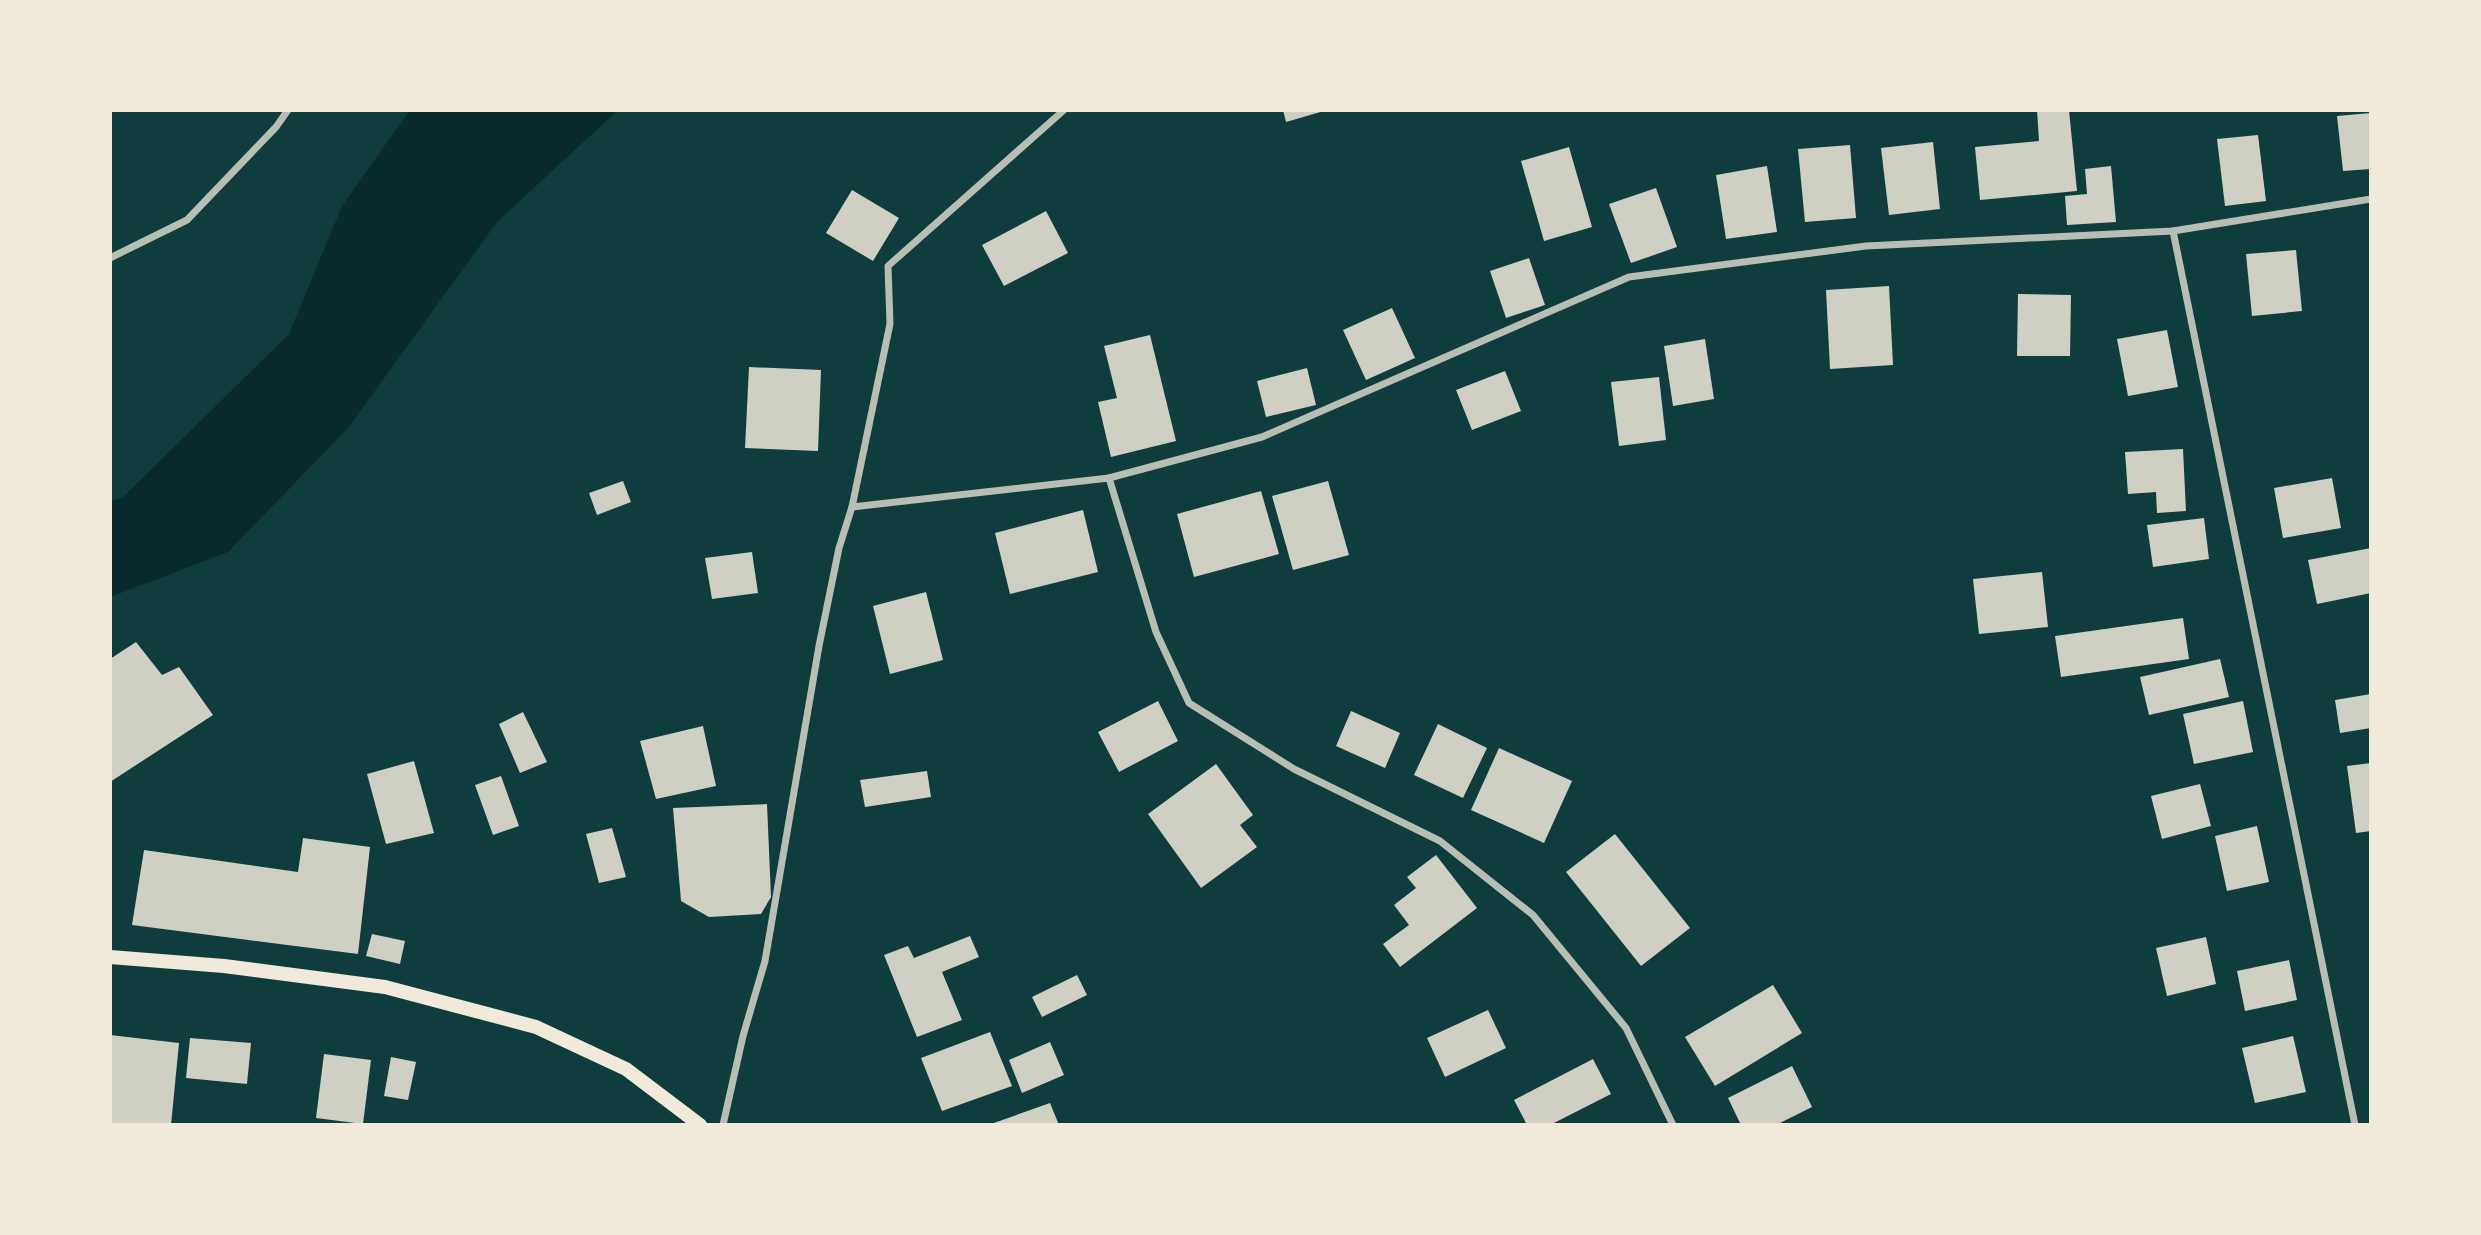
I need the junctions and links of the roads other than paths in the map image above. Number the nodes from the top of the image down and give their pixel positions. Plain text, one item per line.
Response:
1 (288, 110) edge
2 (1064, 110) edge
3 (2371, 199) edge
4 (2173, 231) junction
5 (110, 258) edge
6 (1109, 478) junction
7 (852, 507) junction
8 (110, 957) edge
9 (700, 1125) edge
10 (723, 1125) edge
11 (1673, 1125) edge
12 (2355, 1125) edge

1 - 5 street
2 - 7 street
3 - 4 street
4 - 6 street
4 - 12 street
6 - 7 street
6 - 11 street
7 - 10 street
8 - 9 main road

